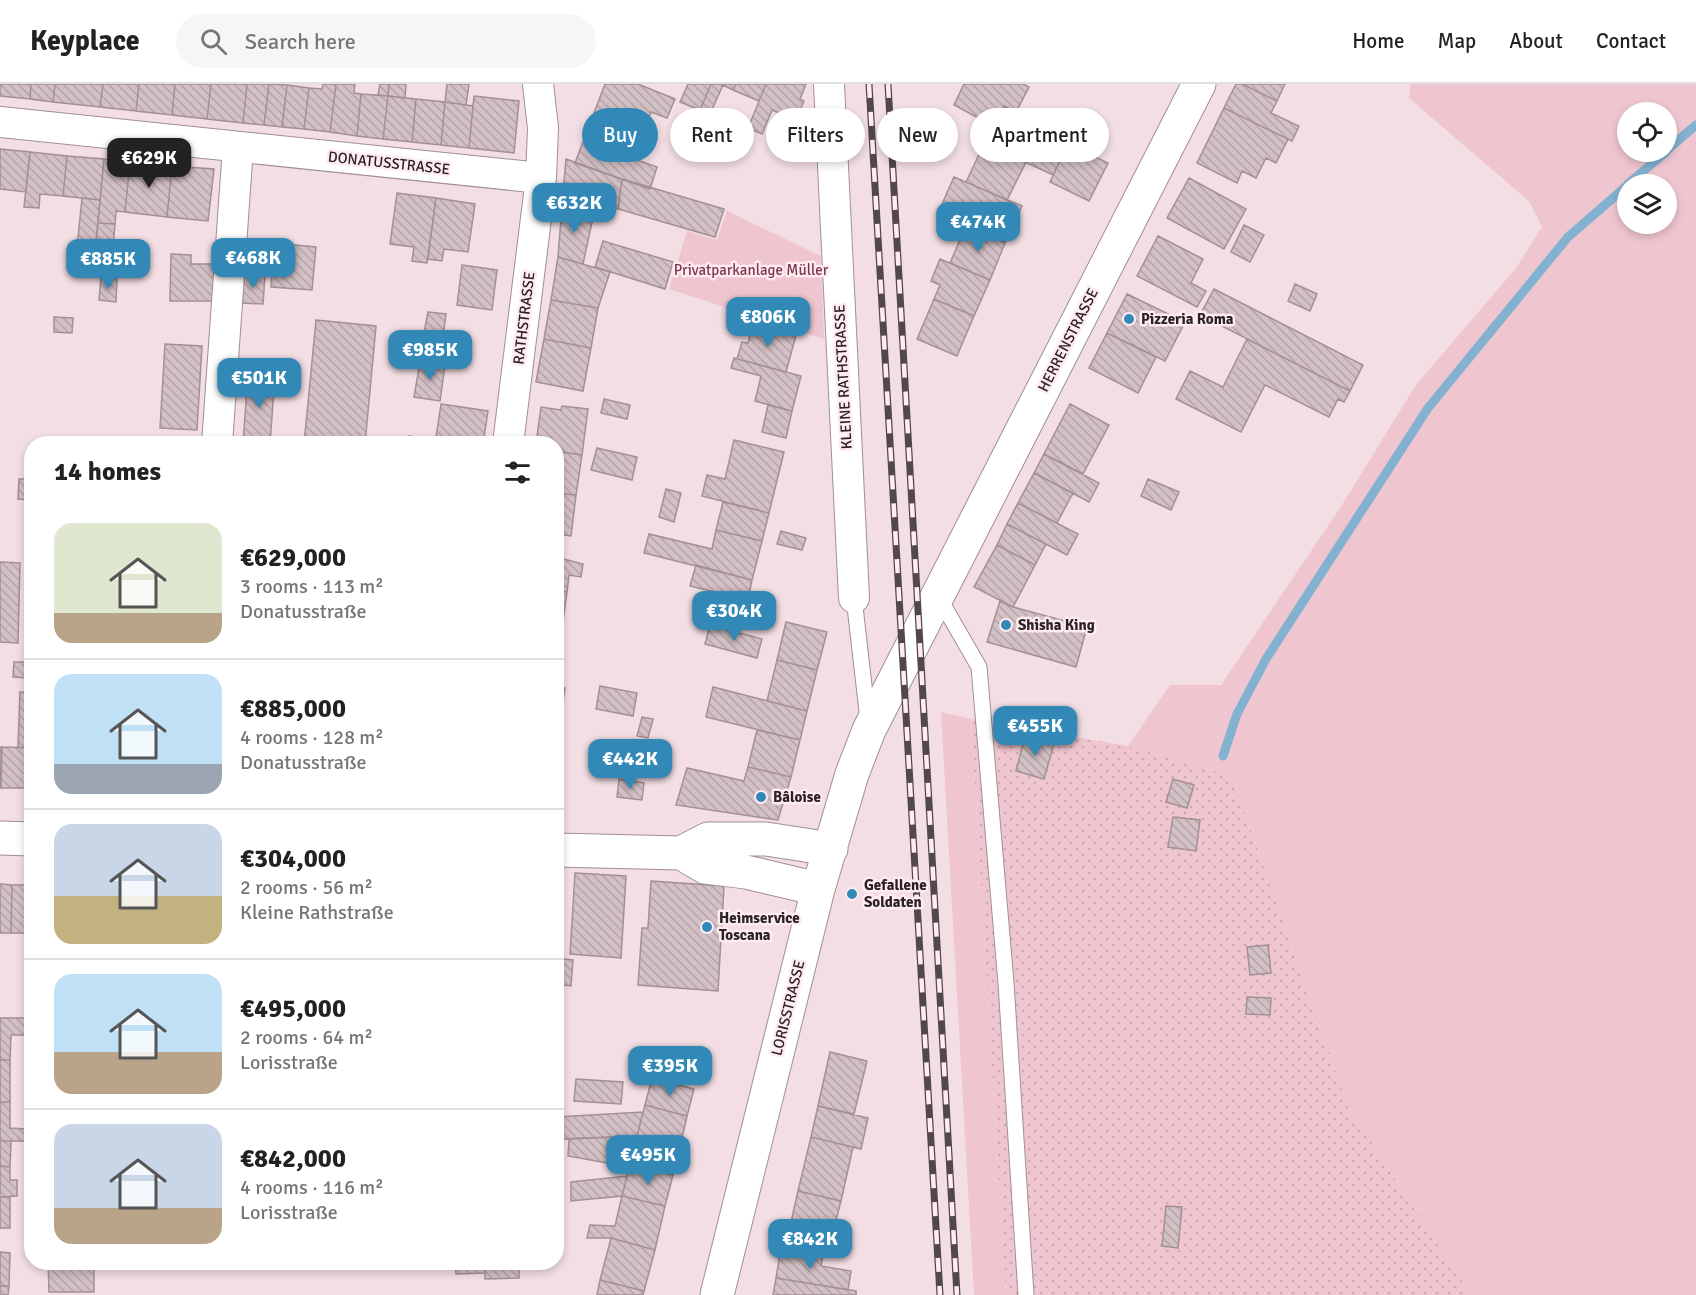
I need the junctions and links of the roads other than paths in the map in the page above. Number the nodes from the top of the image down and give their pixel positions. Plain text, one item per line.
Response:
1 (538, 84) edge
2 (829, 84) edge
3 (1199, 84) edge
4 (0, 122) edge
5 (238, 147) junction
6 (541, 178) junction
7 (218, 436) edge
8 (509, 436) edge
9 (938, 596) junction
10 (854, 598) joint
11 (869, 730) junction
12 (0, 838) edge
13 (24, 839) edge
14 (831, 849) junction
15 (564, 850) edge
16 (681, 853) junction
17 (818, 889) junction
18 (717, 1295) edge
19 (1026, 1295) edge

1 - 6 street, RATHSTRASSE
2 - 10 street, KLEINE RATHSTRASSE
3 - 9 street, HERRENSTRASSE
4 - 5 street, DONATUSSTRASSE
5 - 6 street, DONATUSSTRASSE
5 - 7 street
6 - 8 street, RATHSTRASSE
9 - 11 street, LORISSTRASSE
9 - 19 lane
10 - 11 lane
11 - 14 street, LORISSTRASSE
12 - 13 street
14 - 16 street
14 - 17 street, LORISSTRASSE
15 - 16 street
16 - 17 street
17 - 18 street, LORISSTRASSE

